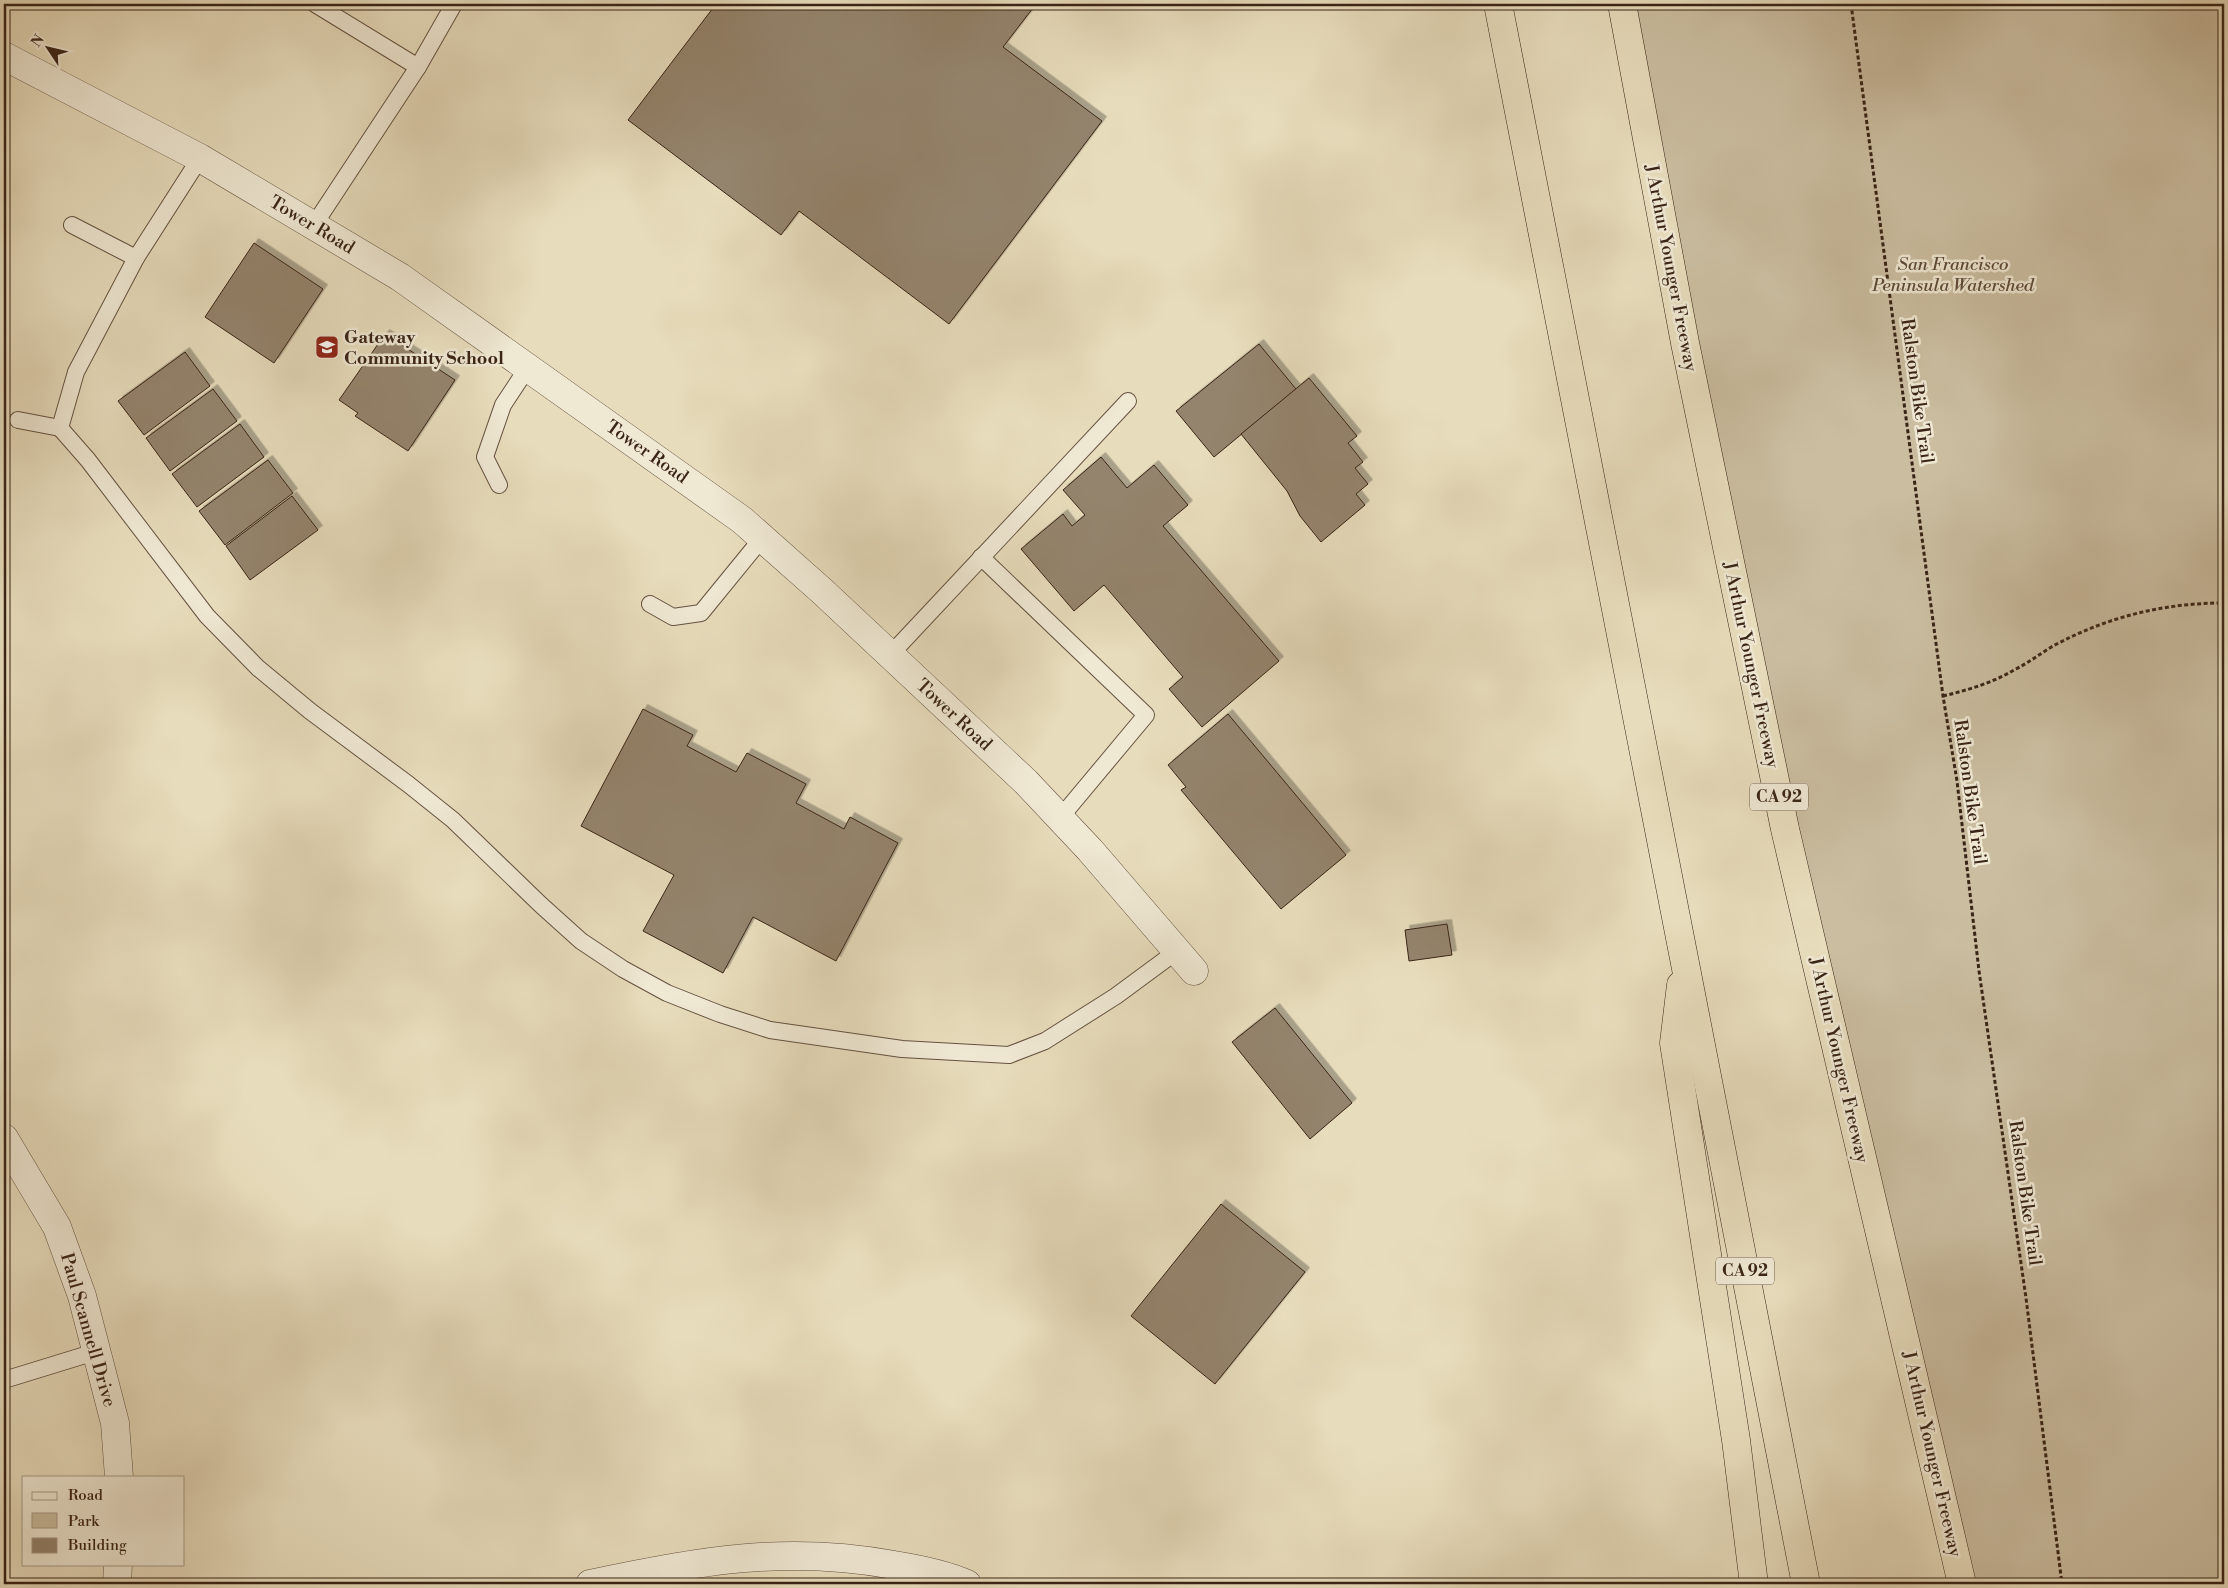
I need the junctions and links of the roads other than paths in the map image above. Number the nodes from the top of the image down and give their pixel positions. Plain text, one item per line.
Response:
1 (314, 4) edge
2 (454, 4) edge
3 (1498, 4) edge
4 (1622, 4) edge
5 (4, 56) edge
6 (418, 67) junction
7 (200, 158) junction
8 (72, 225) dead end
9 (314, 225) junction
10 (136, 258) junction
11 (528, 367) junction
12 (1128, 401) dead end
13 (18, 420) dead end
14 (60, 428) junction
15 (499, 484) dead end
16 (763, 537) junction
17 (981, 557) junction
18 (650, 604) dead end
19 (891, 654) junction
20 (1060, 818) junction
21 (1684, 958) junction
22 (1186, 961) joint
23 (4, 1138) edge
24 (95, 1352) junction
25 (4, 1380) edge
26 (119, 1476) edge
27 (118, 1566) edge
28 (117, 1584) edge
29 (590, 1584) edge
30 (968, 1584) edge
31 (1754, 1584) edge
32 (1806, 1584) edge
33 (1962, 1584) edge

1 - 6 lane
2 - 6 lane
3 - 21 highway, CA 92
4 - 33 highway, J Arthur Younger Freeway / CA 92
5 - 7 street, Tower Road
6 - 9 lane
7 - 9 street, Tower Road
7 - 10 lane
8 - 10 lane
9 - 11 street, Tower Road
10 - 14 lane
11 - 15 lane
11 - 16 street, Tower Road
12 - 17 lane
13 - 14 lane
14 - 22 lane
16 - 18 lane
16 - 19 street, Tower Road
17 - 19 lane
17 - 20 lane
19 - 20 street, Tower Road
20 - 22 street, Tower Road
21 - 31 highway
21 - 32 highway, CA 92
23 - 24 street, Paul Scannell Drive
24 - 25 lane
24 - 26 street, Paul Scannell Drive
27 - 28 street
29 - 30 street

